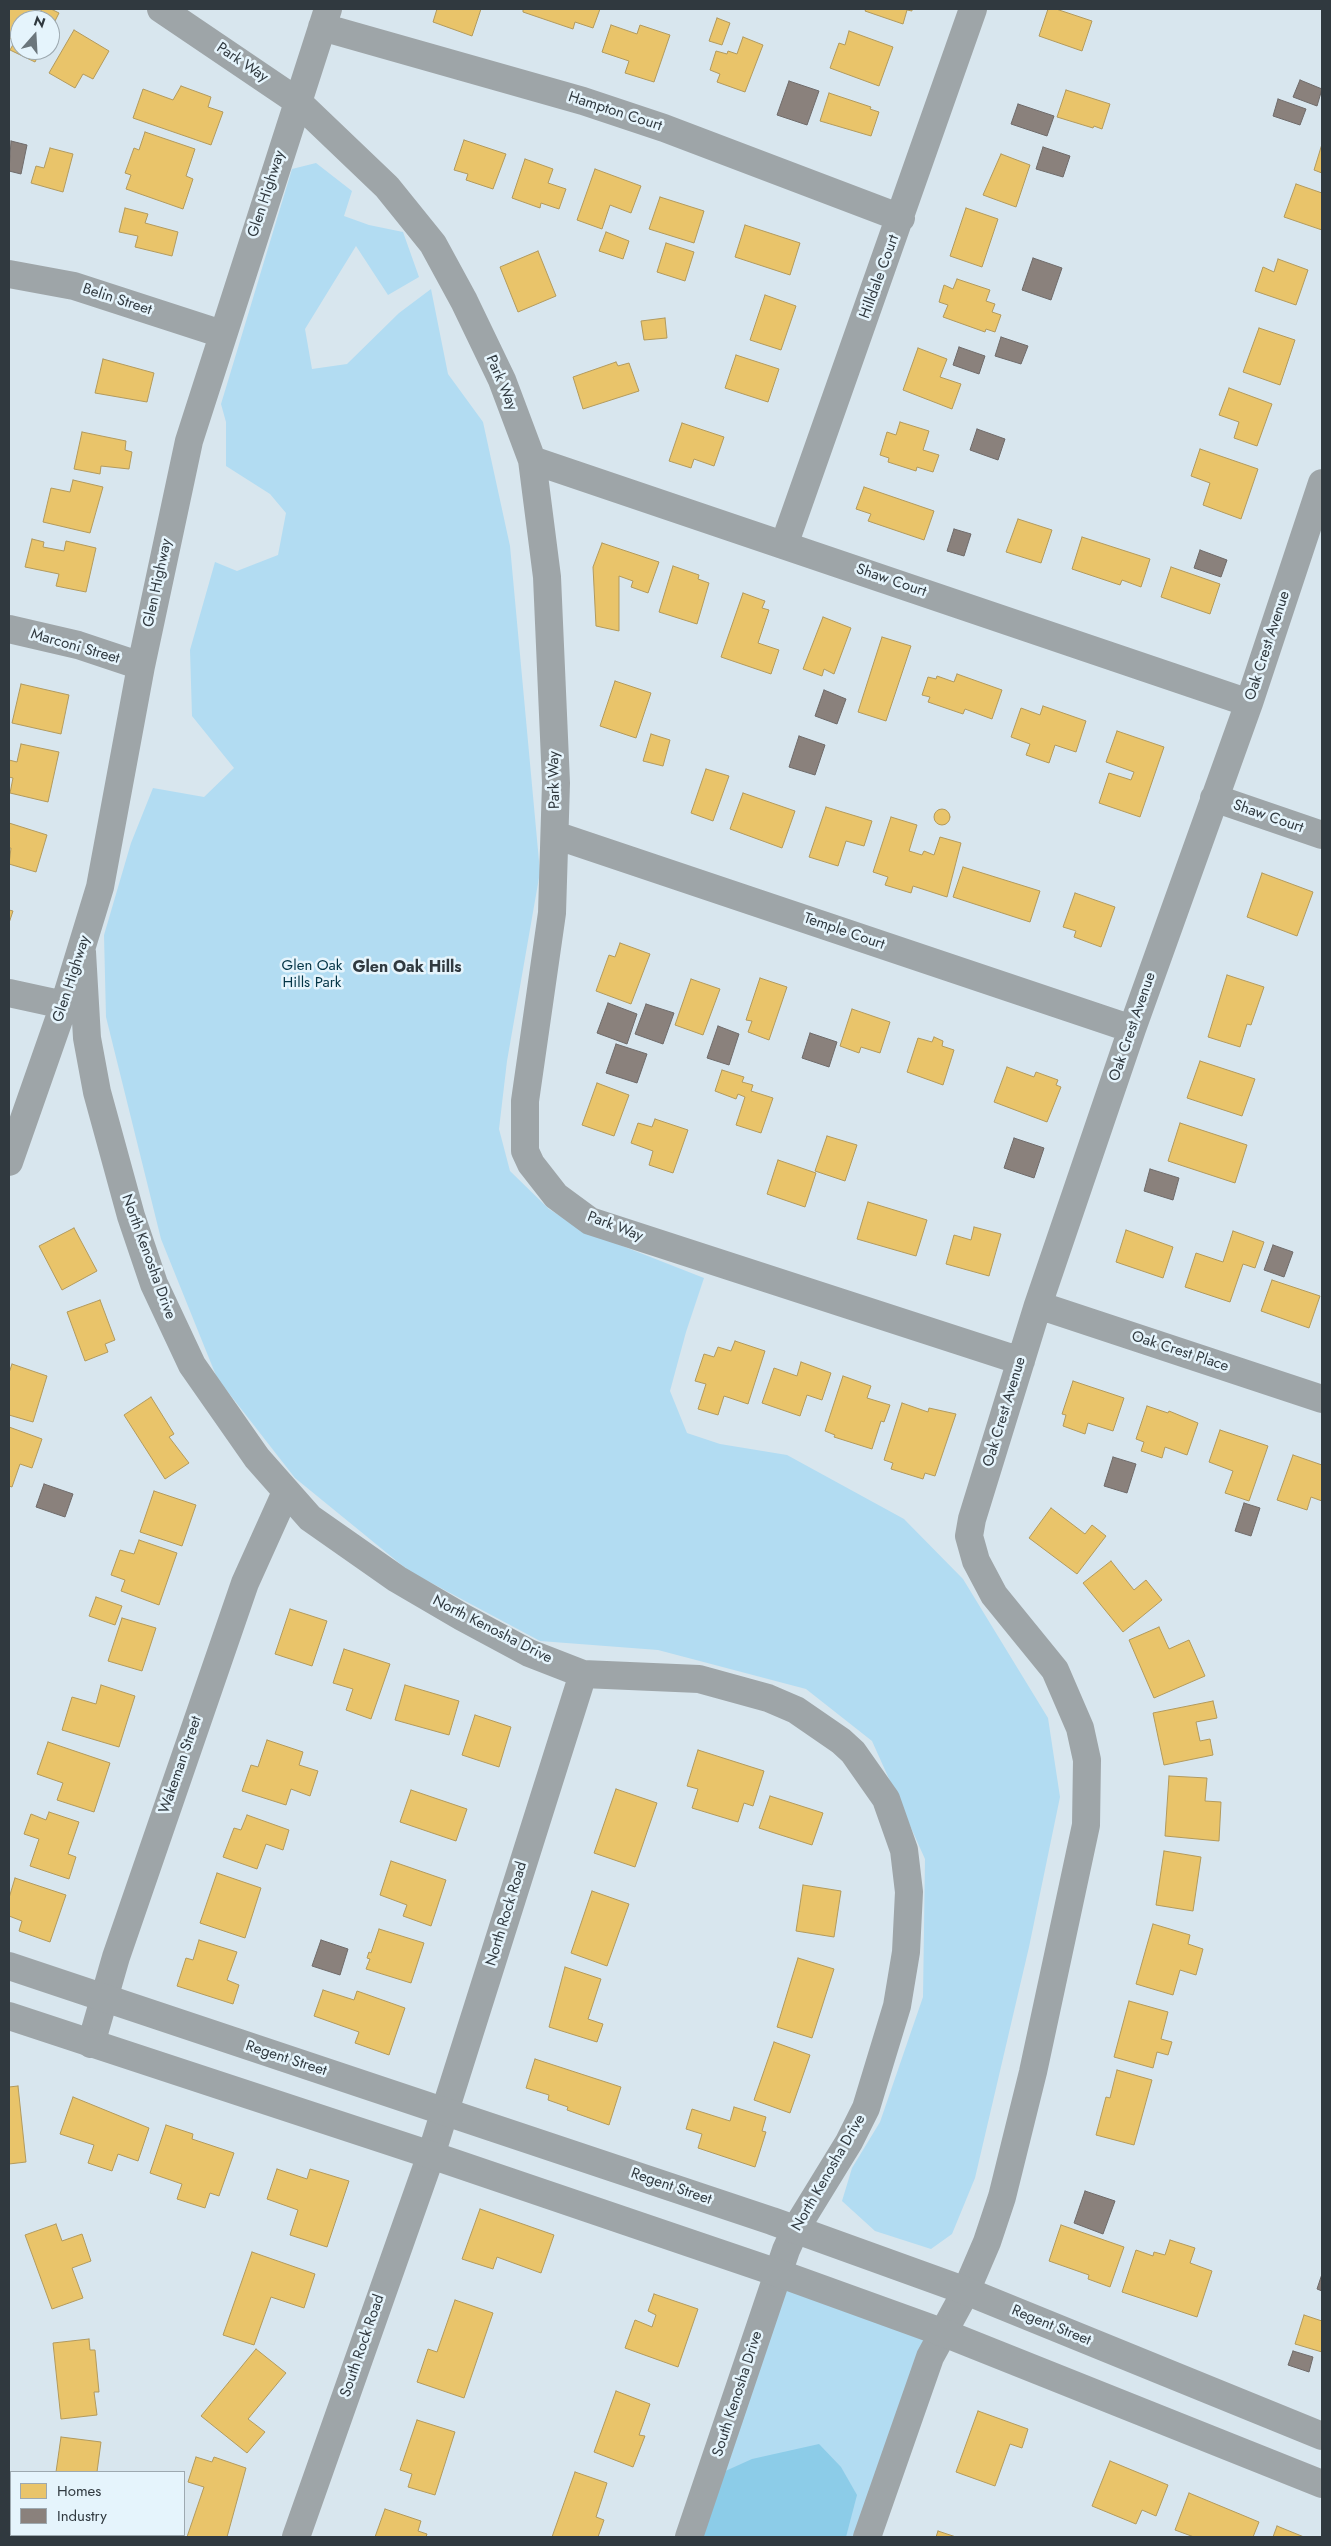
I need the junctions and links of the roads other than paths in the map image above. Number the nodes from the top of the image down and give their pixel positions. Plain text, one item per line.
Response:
1 (161, 9) edge
2 (973, 9) edge
3 (325, 18) edge
4 (297, 101) junction
5 (901, 218) junction
6 (9, 274) edge
7 (222, 334) junction
8 (532, 460) junction
9 (1322, 483) edge
10 (784, 545) junction
11 (9, 629) edge
12 (141, 666) junction
13 (1249, 703) junction
14 (1214, 798) junction
15 (555, 835) junction
16 (1322, 835) edge
17 (82, 952) junction
18 (9, 993) edge
19 (64, 1005) junction
20 (1132, 1029) junction
21 (9, 1162) edge
22 (1038, 1305) junction
23 (1020, 1361) junction
24 (1322, 1399) edge
25 (286, 1492) junction
26 (582, 1674) junction
27 (9, 1966) edge
28 (104, 1998) junction
29 (9, 2016) edge
30 (91, 2044) junction
31 (445, 2111) junction
32 (431, 2155) junction
33 (787, 2251) junction
34 (966, 2291) junction
35 (944, 2333) junction
36 (1322, 2436) edge
37 (1322, 2484) edge
38 (296, 2537) edge
39 (689, 2537) edge
40 (867, 2537) edge

1 - 4 street, Park Way
2 - 5 street, Hilldale Court
3 - 4 street, Glen Highway
3 - 5 street, Hampton Court
4 - 7 street, Glen Highway
4 - 8 street, Park Way
5 - 10 street, Hilldale Court
6 - 7 street, Belin Street
7 - 12 street, Glen Highway
8 - 10 street, Shaw Court
8 - 15 street, Park Way
9 - 13 street, Oak Crest Avenue
10 - 13 street, Shaw Court
11 - 12 street, Marconi Street
12 - 17 street, Glen Highway
13 - 14 street, Oak Crest Avenue
14 - 16 street, Shaw Court
14 - 20 street, Oak Crest Avenue
15 - 20 street, Temple Court
15 - 23 street, Park Way
17 - 19 street, Glen Highway
17 - 25 street, North Kenosha Drive
18 - 19 street
19 - 21 street, Glen Highway
20 - 22 street, Oak Crest Avenue
22 - 23 street, Oak Crest Avenue
22 - 24 street, Oak Crest Place
23 - 34 street, Oak Crest Avenue
25 - 26 street, North Kenosha Drive
25 - 28 street, Wakeman Street
26 - 31 street, North Rock Road
26 - 33 street, North Kenosha Drive
27 - 28 street, Regent Street
28 - 30 street, Wakeman Street
28 - 31 street, Regent Street
29 - 30 street, Regent Street
30 - 32 street, Regent Street
31 - 32 street, North Rock Road
31 - 33 street, Regent Street
32 - 33 street, Regent Street
32 - 38 street, South Rock Road
33 - 34 street, Regent Street
33 - 35 street, Regent Street
33 - 39 street, South Kenosha Drive
34 - 35 street
34 - 36 street, Regent Street
35 - 37 street, Regent Street
35 - 40 street

